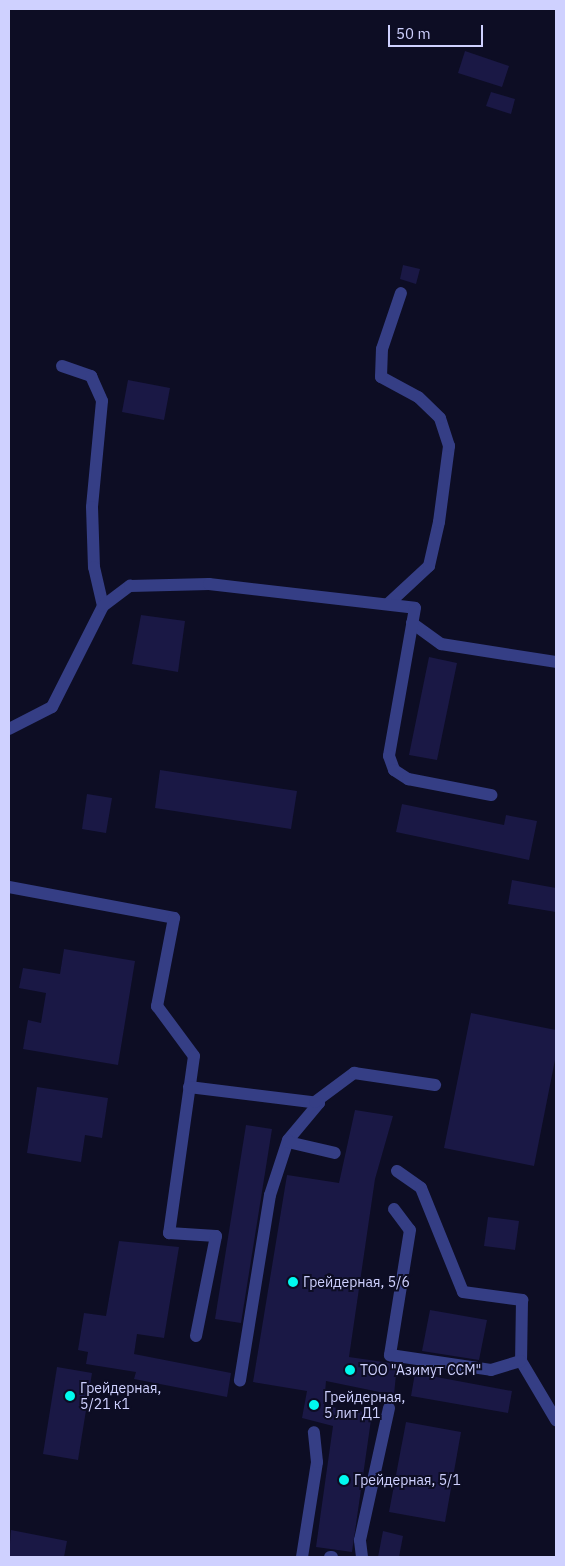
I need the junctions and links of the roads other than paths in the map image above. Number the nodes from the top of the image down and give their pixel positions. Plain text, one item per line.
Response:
1 (401, 294) dead end
2 (62, 366) dead end
3 (388, 604) junction
4 (103, 606) junction
5 (412, 623) junction
6 (556, 662) edge
7 (9, 729) edge
8 (491, 795) dead end
9 (9, 887) edge
10 (435, 1085) dead end
11 (190, 1087) junction
12 (315, 1102) junction
13 (288, 1142) junction
14 (335, 1153) dead end
15 (397, 1171) dead end
16 (394, 1209) dead end
17 (196, 1336) dead end
18 (521, 1361) junction
19 (240, 1381) dead end
20 (390, 1408) dead end
21 (556, 1420) edge
22 (314, 1432) dead end
23 (302, 1557) edge
24 (362, 1557) edge

1 - 3 lane
2 - 4 lane
3 - 4 lane
3 - 5 lane
4 - 7 lane
5 - 6 lane
5 - 8 lane
9 - 11 lane
10 - 12 lane
11 - 12 lane
11 - 17 lane
12 - 13 lane
13 - 14 lane
13 - 19 lane
15 - 18 lane
16 - 18 lane
18 - 21 lane
20 - 24 lane
22 - 23 lane

